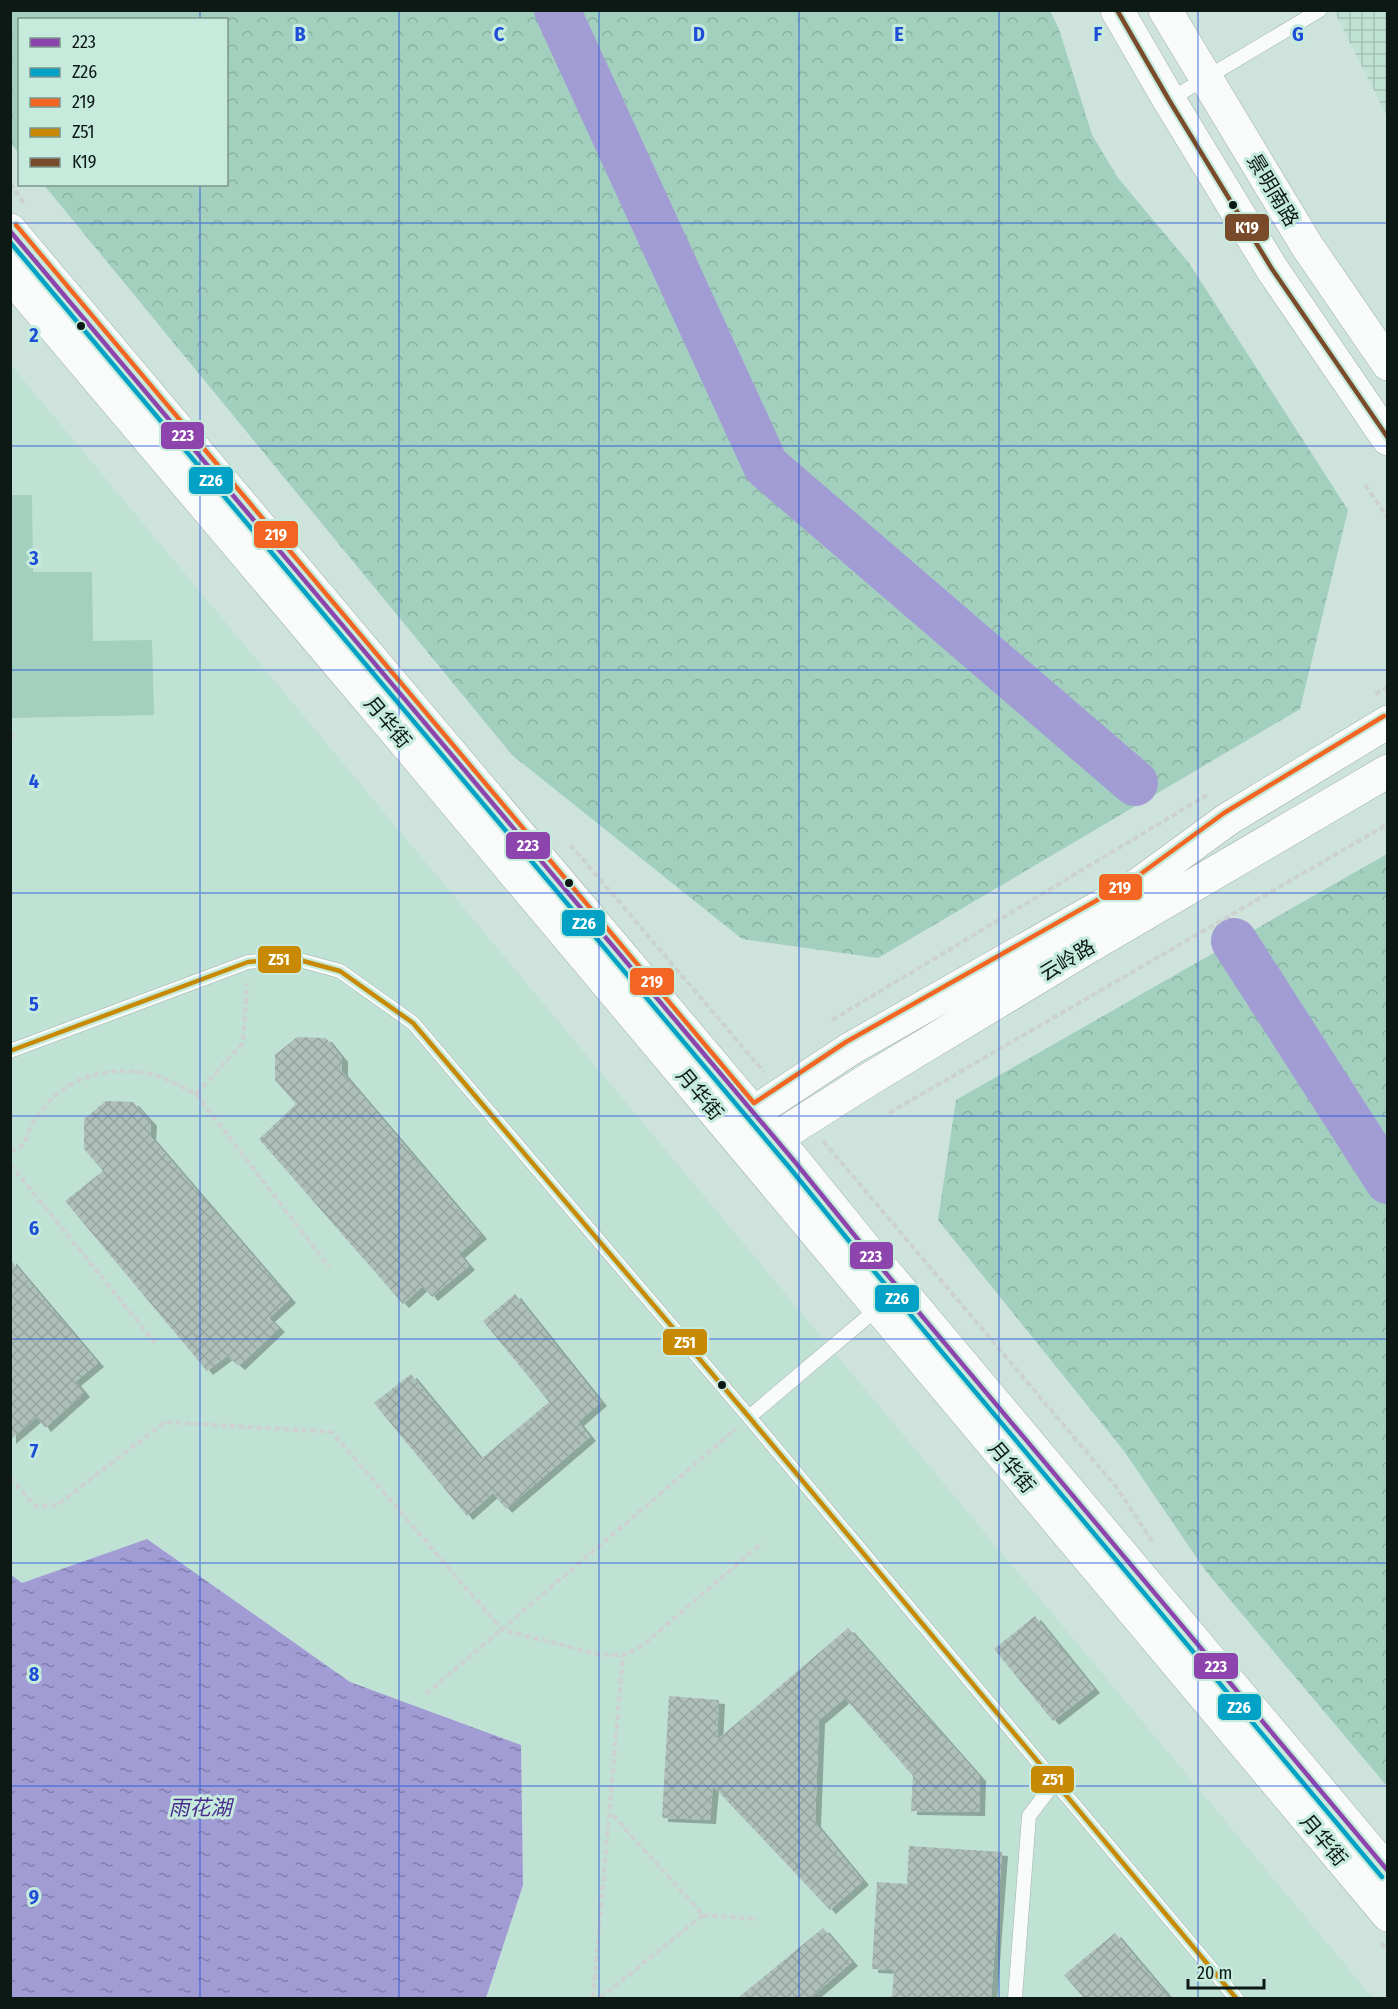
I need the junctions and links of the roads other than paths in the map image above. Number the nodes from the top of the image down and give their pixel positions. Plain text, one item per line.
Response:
1 (1117, 10) edge
2 (1166, 10) edge
3 (1320, 10) edge
4 (1205, 79) junction
5 (1169, 100) junction
6 (10, 230) edge
7 (10, 275) edge
8 (1388, 364) edge
9 (1388, 439) edge
10 (1377, 711) edge
11 (1388, 771) edge
12 (10, 1051) edge
13 (742, 1122) junction
14 (764, 1149) junction
15 (878, 1308) junction
16 (749, 1417) junction
17 (1054, 1783) junction
18 (1388, 1872) edge
19 (1388, 1916) edge
20 (1015, 1998) edge
21 (1236, 1998) edge

1 - 5 street
2 - 4 street, 景明南路
3 - 4 lane
4 - 5 lane
4 - 8 street, 景明南路
5 - 9 street
6 - 13 street, 月华街
7 - 13 street, 月华街
10 - 13 street, 云岭路
11 - 14 street, 云岭路
12 - 16 lane
13 - 14 street, 月华街
14 - 15 street, 月华街
14 - 18 street, 月华街
15 - 16 lane
15 - 19 street, 月华街
16 - 17 lane
17 - 20 lane
17 - 21 lane

